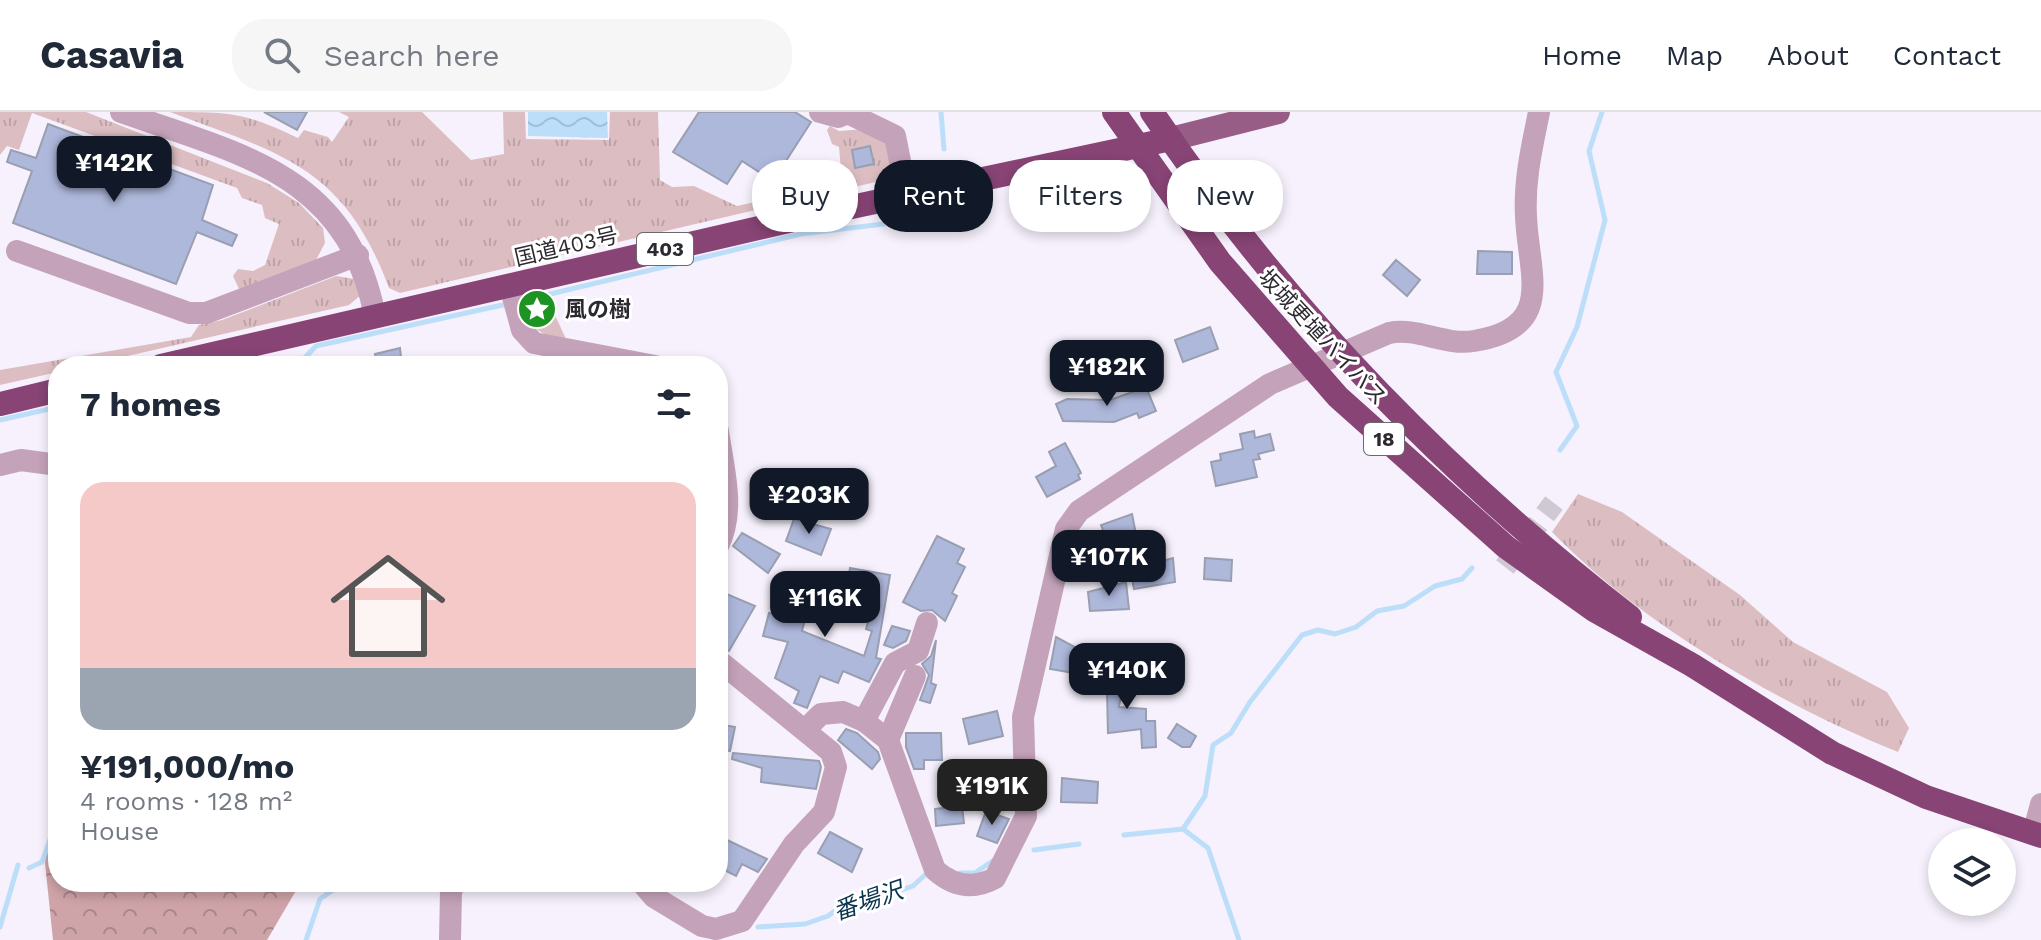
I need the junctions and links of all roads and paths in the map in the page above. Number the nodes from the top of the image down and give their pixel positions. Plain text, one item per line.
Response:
1 (121, 112) edge
2 (820, 112) edge
3 (1114, 112) edge
4 (1152, 112) edge
5 (1278, 112) edge
6 (1539, 112) edge
7 (847, 113) edge
8 (1171, 139) junction
9 (1138, 147) junction
10 (900, 160) edge
11 (993, 178) edge
12 (874, 204) edge
13 (17, 251) dead end
14 (358, 255) junction
15 (512, 296) junction
16 (375, 316) junction
17 (204, 356) edge
18 (583, 356) edge
19 (48, 392) edge
20 (0, 404) edge
21 (48, 464) edge
22 (0, 465) edge
23 (927, 623) dead end
24 (1692, 665) junction
25 (728, 668) edge
26 (915, 676) dead end
27 (864, 721) junction
28 (805, 730) junction
29 (888, 740) junction
30 (2041, 804) edge
31 (2037, 835) edge
32 (451, 892) edge
33 (650, 892) edge
34 (450, 940) edge

1 - 14 street
2 - 7 street
3 - 9 highway, 坂城更埴バイパス / 18
4 - 8 highway, 坂城更埴バイパス / 18
5 - 8 main road
6 - 29 street
7 - 10 street
8 - 9 highway, 国道403号 / 403
8 - 24 highway, 坂城更埴バイパス / 18
9 - 11 highway, 国道403号 / 403
9 - 24 highway, 坂城更埴バイパス / 18
12 - 15 highway, 国道403号 / 403
13 - 14 street
14 - 16 street
15 - 16 highway, 国道403号 / 403
15 - 18 street
16 - 17 highway, 国道403号 / 403
19 - 20 highway
21 - 22 street
23 - 27 street
24 - 31 highway, 坂城更埴バイパス / 18
25 - 28 street
26 - 29 street
27 - 28 street
27 - 29 street
28 - 33 street
30 - 31 street
32 - 34 street

